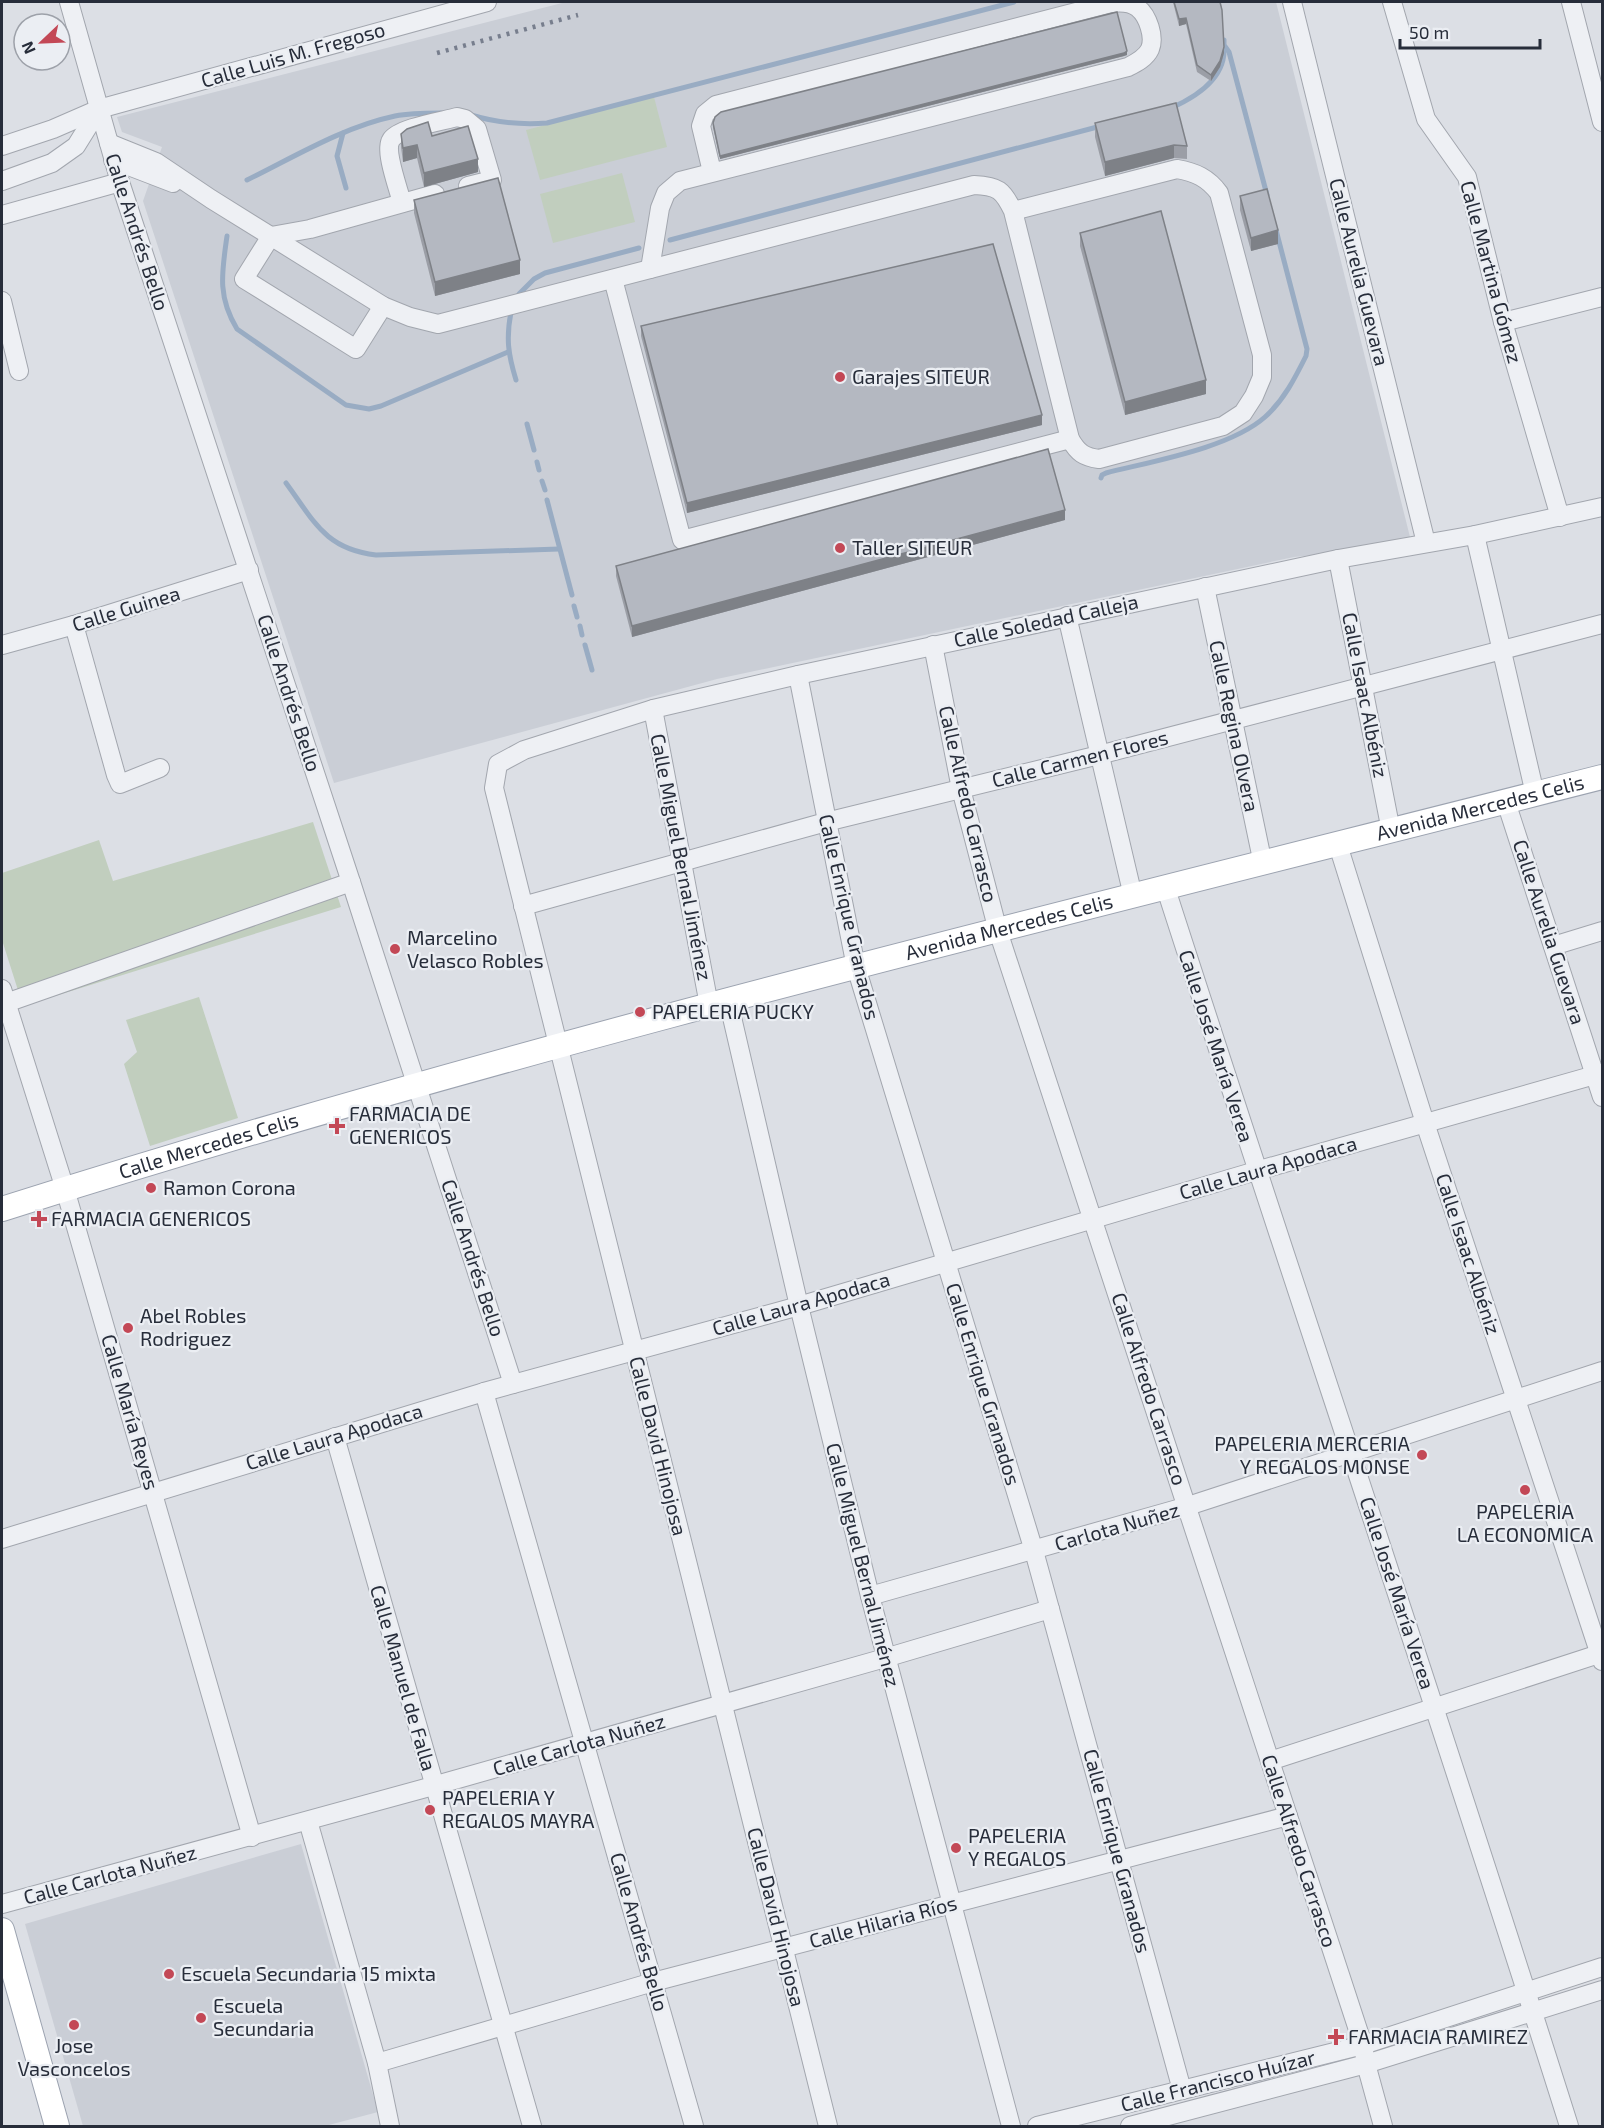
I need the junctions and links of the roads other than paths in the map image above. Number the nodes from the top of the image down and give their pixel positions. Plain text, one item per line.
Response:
1 (69, 2) edge
2 (487, 2) edge
3 (1292, 2) edge
4 (1392, 2) edge
5 (1571, 2) edge
6 (426, 9) edge
7 (99, 109) junction
8 (1602, 122) edge
9 (2, 146) edge
10 (111, 151) junction
11 (712, 172) junction
12 (2, 181) edge
13 (120, 182) junction
14 (402, 203) junction
15 (1013, 211) junction
16 (2, 215) edge
17 (271, 236) junction
18 (650, 269) junction
19 (613, 279) junction
20 (1602, 297) edge
21 (2, 301) edge
22 (383, 306) junction
23 (1503, 322) junction
24 (7, 346) edge
25 (19, 370) dead end
26 (1070, 439) junction
27 (1602, 507) edge
28 (1560, 517) junction
29 (1475, 535) junction
30 (1426, 543) junction
31 (1338, 559) junction
32 (249, 570) junction
33 (1205, 588) junction
34 (1067, 616) junction
35 (1602, 624) edge
36 (74, 625) junction
37 (2, 645) edge
38 (933, 645) junction
39 (1502, 650) junction
40 (798, 675) junction
41 (1363, 687) junction
42 (653, 709) junction
43 (1232, 720) junction
44 (1099, 754) junction
45 (498, 764) joint
46 (160, 768) dead end
47 (1602, 777) edge
48 (961, 789) junction
49 (1535, 794) junction
50 (1506, 802) junction
51 (826, 822) junction
52 (1391, 831) junction
53 (1338, 845) junction
54 (682, 861) junction
55 (1263, 864) junction
56 (351, 882) junction
57 (1166, 889) junction
58 (1133, 896) junction
59 (523, 906) junction
60 (998, 931) junction
61 (1602, 931) edge
62 (1553, 946) junction
63 (856, 967) junction
64 (4, 996) edge
65 (719, 1003) junction
66 (558, 1046) junction
67 (1599, 1074) edge
68 (417, 1084) junction
69 (1602, 1097) edge
70 (1425, 1123) junction
71 (1256, 1170) junction
72 (65, 1189) junction
73 (2, 1209) edge
74 (1092, 1220) junction
75 (945, 1263) junction
76 (799, 1306) junction
77 (634, 1351) junction
78 (1602, 1371) edge
79 (513, 1384) junction
80 (484, 1392) junction
81 (1516, 1400) junction
82 (335, 1437) junction
83 (1350, 1453) junction
84 (153, 1491) junction
85 (1188, 1506) junction
86 (2, 1539) edge
87 (1034, 1551) junction
88 (870, 1596) junction
89 (1050, 1609) junction
90 (1602, 1656) edge
91 (885, 1658) junction
92 (723, 1704) junction
93 (1435, 1707) junction
94 (584, 1743) junction
95 (1270, 1761) junction
96 (433, 1786) junction
97 (1288, 1816) junction
98 (308, 1821) junction
99 (252, 1837) junction
100 (1120, 1861) junction
101 (952, 1903) junction
102 (2, 1904) edge
103 (2, 1930) edge
104 (784, 1948) junction
105 (1602, 1966) edge
106 (653, 1982) junction
107 (1602, 1990) edge
108 (1527, 1991) junction
109 (1533, 2012) junction
110 (502, 2026) junction
111 (1363, 2045) junction
112 (377, 2063) junction
113 (1366, 2064) junction
114 (1182, 2090) junction
115 (1189, 2119) edge
116 (57, 2127) edge
117 (390, 2127) edge
118 (532, 2127) edge
119 (694, 2127) edge
120 (828, 2127) edge
121 (1011, 2127) edge
122 (1037, 2127) edge
123 (1130, 2127) edge
124 (1383, 2127) edge
125 (1569, 2127) edge

1 - 7 street, Calle Andrés Bello
2 - 6 street, Calle Luis M. Fregoso
3 - 30 street, Calle Aurelia Guevara
4 - 23 street, Calle Martina Gómez
5 - 8 street
6 - 7 street, Calle Luis M. Fregoso
7 - 9 street, Calle Luis M. Fregoso
7 - 10 street, Calle Andrés Bello
7 - 12 street
10 - 13 street, Calle Andrés Bello
10 - 17 street
11 - 11 street
11 - 18 street
13 - 16 street
13 - 32 street, Calle Andrés Bello
14 - 14 street
14 - 17 street
15 - 18 street
15 - 26 street
15 - 26 street
17 - 22 street
17 - 22 street
18 - 19 street
19 - 22 street
19 - 26 street
20 - 23 street
21 - 24 street
23 - 28 street, Calle Martina Gómez
24 - 25 street
27 - 28 street, Calle Soledad Calleja
28 - 29 street, Calle Soledad Calleja
29 - 30 street, Calle Soledad Calleja
29 - 39 street
30 - 31 street, Calle Soledad Calleja
31 - 33 street, Calle Soledad Calleja
31 - 41 street, Calle Isaac Albéniz
32 - 36 street, Calle Guinea
32 - 56 street, Calle Andrés Bello
33 - 34 street, Calle Soledad Calleja
33 - 43 street, Calle Regina Olvera
34 - 38 street, Calle Soledad Calleja
34 - 44 street
35 - 39 street, Calle Carmen Flores
36 - 37 street, Calle Guinea
36 - 46 street
38 - 40 street, Calle Soledad Calleja
38 - 48 street, Calle Alfredo Carrasco
39 - 41 street, Calle Carmen Flores
39 - 49 street
40 - 42 street, Calle Soledad Calleja
40 - 51 street, Calle Enrique Granados
41 - 43 street, Calle Carmen Flores
41 - 52 street, Calle Isaac Albéniz
42 - 45 street, Calle Soledad Calleja
42 - 54 street, Calle Miguel Bernal Jiménez
43 - 44 street, Calle Carmen Flores
43 - 55 street, Calle Regina Olvera
44 - 48 street, Calle Carmen Flores
44 - 58 street
45 - 59 street, Calle David Hinojosa
47 - 49 main road, Avenida Mercedes Celis
48 - 51 street, Calle Carmen Flores
48 - 60 street, Calle Alfredo Carrasco
49 - 50 main road, Avenida Mercedes Celis
50 - 52 main road, Avenida Mercedes Celis
50 - 62 street, Calle Aurelia Guevara
51 - 54 street, Calle Carmen Flores
51 - 63 street, Calle Enrique Granados
52 - 53 main road, Avenida Mercedes Celis
53 - 55 main road, Avenida Mercedes Celis
53 - 70 street, Calle Isaac Albéniz
54 - 59 street, Calle Carmen Flores
54 - 65 street, Calle Miguel Bernal Jiménez
55 - 57 main road, Avenida Mercedes Celis
56 - 64 street
56 - 68 street, Calle Andrés Bello
57 - 58 main road, Avenida Mercedes Celis
57 - 71 street, Calle José María Verea
58 - 60 main road, Avenida Mercedes Celis
59 - 66 street, Calle David Hinojosa
60 - 63 main road, Avenida Mercedes Celis
60 - 74 street, Calle Alfredo Carrasco
61 - 62 street
62 - 67 street, Calle Aurelia Guevara
63 - 65 main road, Avenida Mercedes Celis
63 - 75 street, Calle Enrique Granados
64 - 72 street, Calle María Reyes
65 - 66 main road, Avenida Mercedes Celis
65 - 76 street, Calle Miguel Bernal Jiménez
66 - 68 main road, Avenida Mercedes Celis
66 - 77 street, Calle David Hinojosa
67 - 69 street, Calle Aurelia Guevara
67 - 70 street, Calle Laura Apodaca
68 - 72 main road, Calle Mercedes Celis
68 - 79 street, Calle Andrés Bello
70 - 71 street, Calle Laura Apodaca
70 - 81 street, Calle Isaac Albéniz
71 - 74 street, Calle Laura Apodaca
71 - 83 street, Calle José María Verea
72 - 73 main road, Calle Mercedes Celis
72 - 84 street, Calle María Reyes
74 - 75 street, Calle Laura Apodaca
74 - 85 street, Calle Alfredo Carrasco
75 - 76 street, Calle Laura Apodaca
75 - 87 street, Calle Enrique Granados
76 - 77 street, Calle Laura Apodaca
76 - 88 street, Calle Miguel Bernal Jiménez
77 - 79 street, Calle Laura Apodaca
77 - 92 street, Calle David Hinojosa
78 - 81 street, Carlota Nuñez
79 - 80 street, Calle Laura Apodaca
80 - 82 street, Calle Laura Apodaca
80 - 94 street, Calle Andrés Bello
81 - 83 street, Carlota Nuñez
81 - 90 street, Calle Isaac Albéniz
82 - 84 street, Calle Laura Apodaca
82 - 96 street, Calle Manuel de Falla
83 - 85 street, Carlota Nuñez
83 - 93 street, Calle José María Verea
84 - 86 street, Calle Laura Apodaca
84 - 99 street, Calle María Reyes
85 - 87 street, Carlota Nuñez
85 - 95 street, Calle Alfredo Carrasco
87 - 88 street, Carlota Nuñez
87 - 89 street, Calle Enrique Granados
88 - 91 street, Calle Miguel Bernal Jiménez
89 - 91 street, Calle Carlota Nuñez
89 - 100 street, Calle Enrique Granados
90 - 93 street
91 - 92 street, Calle Carlota Nuñez
91 - 101 street, Calle Miguel Bernal Jiménez
92 - 94 street, Calle Carlota Nuñez
92 - 104 street, Calle David Hinojosa
93 - 95 street
93 - 108 street, Calle José María Verea
94 - 96 street, Calle Carlota Nuñez
94 - 106 street, Calle Andrés Bello
95 - 97 street, Calle Alfredo Carrasco
96 - 98 street, Calle Carlota Nuñez
96 - 110 street, Calle Manuel de Falla
97 - 100 street, Calle Hilaria Ríos
97 - 111 street, Calle Alfredo Carrasco
98 - 99 street, Calle Carlota Nuñez
98 - 112 street
99 - 102 street, Calle Carlota Nuñez
100 - 101 street, Calle Hilaria Ríos
100 - 114 street, Calle Enrique Granados
101 - 104 street, Calle Hilaria Ríos
101 - 121 street, Calle Miguel Bernal Jiménez
103 - 116 main road
104 - 106 street, Calle Hilaria Ríos
104 - 120 street, Calle David Hinojosa
105 - 108 street, Calle Francisco Huízar
106 - 110 street, Calle Hilaria Ríos
106 - 119 street, Calle Andrés Bello
107 - 109 street, Calle Francisco Huízar
108 - 109 street, Calle José María Verea
108 - 111 street, Calle Francisco Huízar
109 - 113 street, Calle Francisco Huízar
109 - 125 street, Calle José María Verea
110 - 112 street, Calle Hilaria Ríos
110 - 118 street, Calle Manuel de Falla
111 - 113 street, Calle Alfredo Carrasco
111 - 114 street, Calle Francisco Huízar
112 - 117 street
113 - 115 street, Calle Francisco Huízar
113 - 124 street, Calle Alfredo Carrasco
114 - 122 street, Calle Francisco Huízar
115 - 123 street, Calle Francisco Huízar

